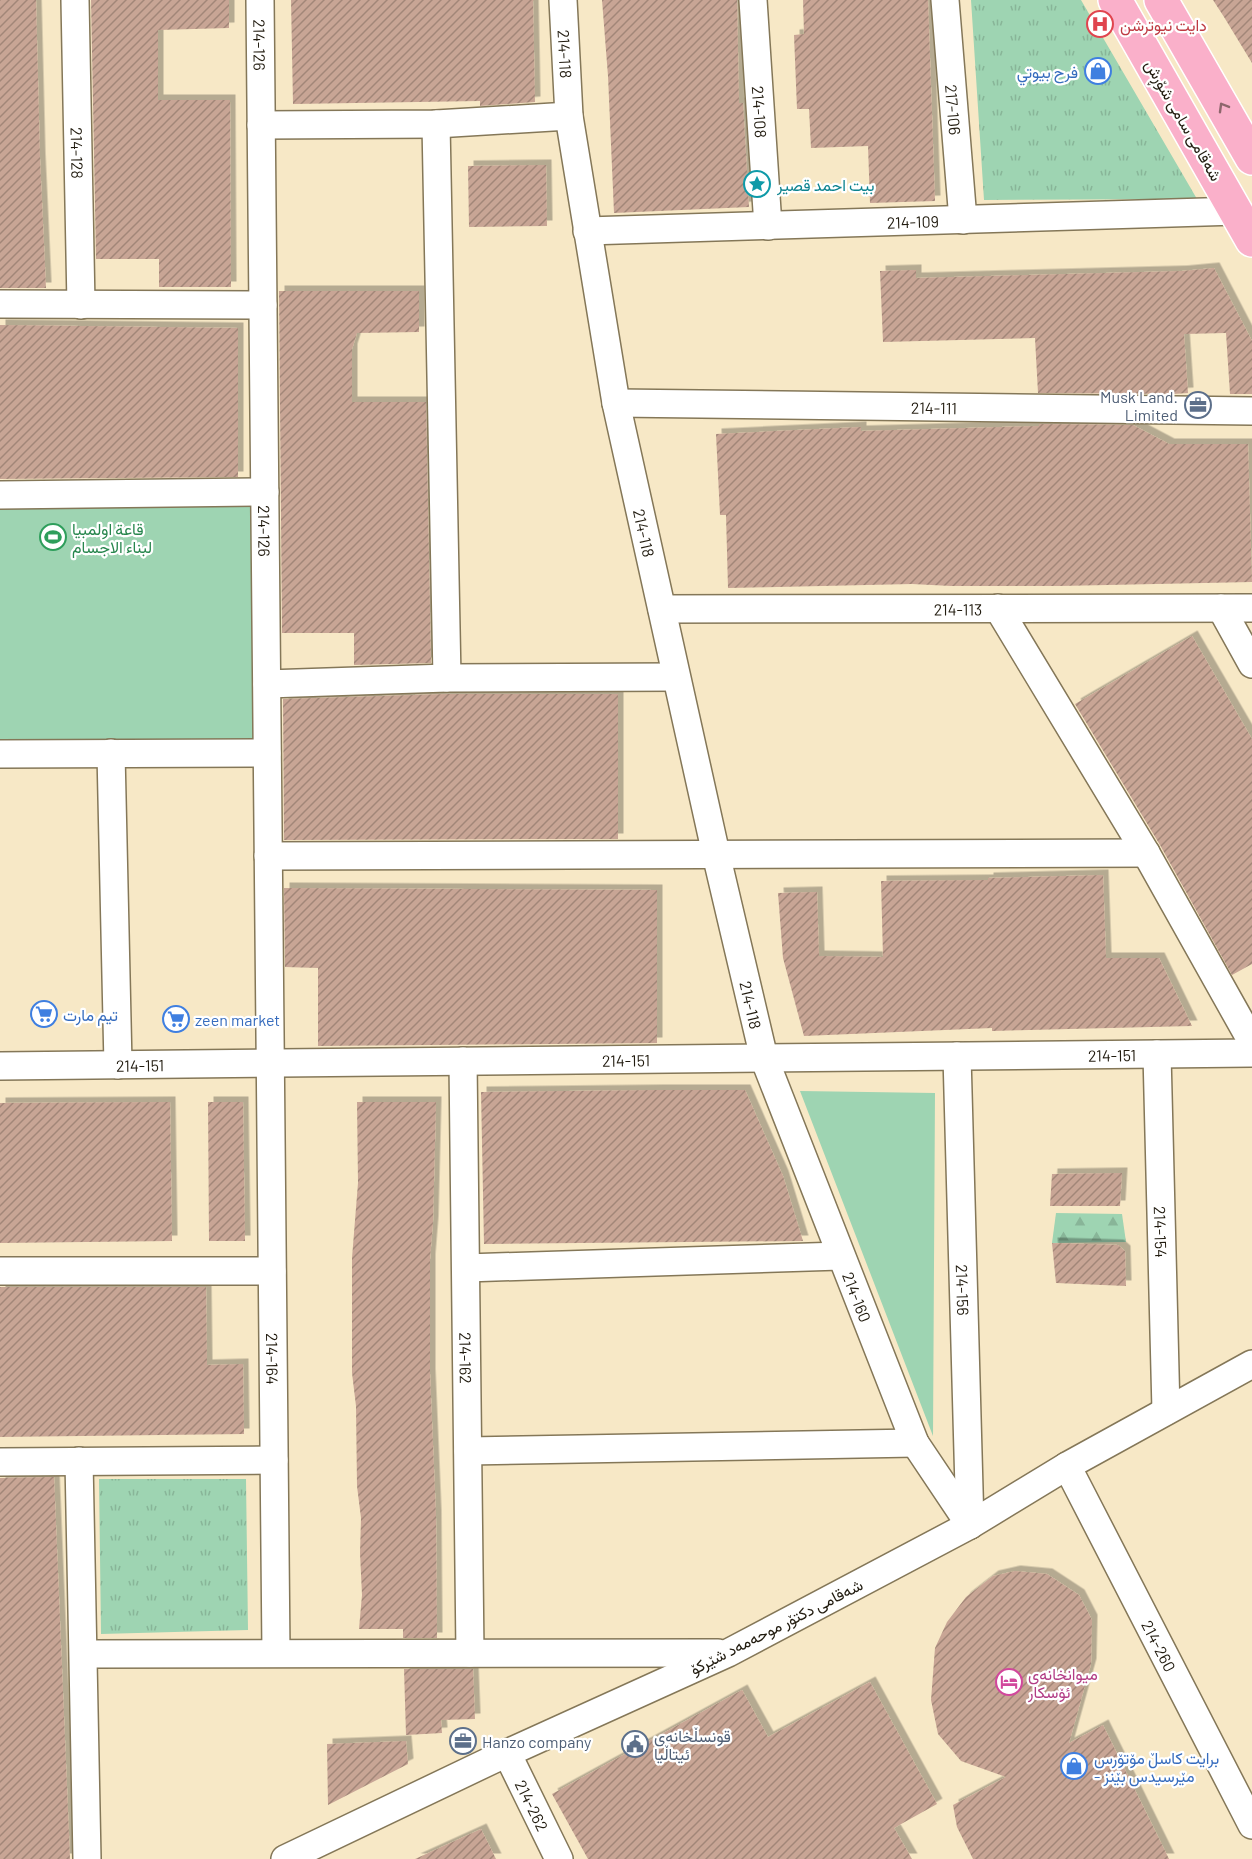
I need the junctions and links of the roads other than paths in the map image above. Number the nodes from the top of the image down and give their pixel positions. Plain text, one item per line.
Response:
1 (75, 0) edge
2 (260, 0) edge
3 (563, 0) edge
4 (753, 0) edge
5 (945, 0) edge
6 (1115, 0) edge
7 (1161, 0) edge
8 (569, 116) junction
9 (436, 124) junction
10 (261, 125) junction
11 (1252, 158) edge
12 (1236, 211) junction
13 (963, 220) junction
14 (768, 226) junction
15 (587, 231) junction
16 (1252, 240) edge
17 (0, 304) edge
18 (81, 305) junction
19 (263, 305) junction
20 (616, 403) junction
21 (1252, 411) edge
22 (265, 492) junction
23 (0, 495) edge
24 (998, 608) junction
25 (1221, 608) junction
26 (1252, 608) edge
27 (662, 609) junction
28 (1252, 664) edge
29 (676, 677) junction
30 (447, 678) junction
31 (267, 684) junction
32 (111, 753) junction
33 (267, 753) junction
34 (0, 754) edge
35 (716, 854) junction
36 (1146, 854) junction
37 (268, 856) junction
38 (1252, 1042) edge
39 (1252, 1053) edge
40 (1157, 1054) junction
41 (957, 1056) junction
42 (764, 1058) junction
43 (464, 1061) junction
44 (270, 1063) junction
45 (118, 1065) junction
46 (0, 1066) edge
47 (840, 1256) junction
48 (466, 1268) junction
49 (0, 1271) edge
50 (272, 1272) junction
51 (1252, 1364) edge
52 (1166, 1411) junction
53 (915, 1443) junction
54 (468, 1451) junction
55 (274, 1460) junction
56 (79, 1461) junction
57 (0, 1462) edge
58 (1067, 1466) junction
59 (970, 1525) junction
60 (276, 1653) junction
61 (470, 1653) junction
62 (728, 1653) junction
63 (84, 1654) junction
64 (507, 1753) junction
65 (1252, 1825) edge
66 (87, 1859) edge
67 (285, 1859) edge
68 (559, 1859) edge

1 - 18 street, 214-128
2 - 10 street, 214-126
3 - 8 street, 214-118
4 - 14 street, 214-108
5 - 13 street, 217-106
6 - 12 main road, شەقامی سامی شۆڕش
11 -> 7 main road
8 - 9 street
8 - 15 street, 214-118
9 - 10 street
9 - 30 street
10 - 19 street, 214-126
12 - 13 street, 214-109
12 - 16 main road, شەقامی سامی شۆڕش
13 - 14 street, 214-109
14 - 15 street, 214-109
15 - 20 street, 214-118
17 - 18 street
18 - 19 street
19 - 22 street, 214-126
20 - 21 street, 214-111
20 - 27 street, 214-118
22 - 23 street
22 - 31 street, 214-126
24 - 25 street, 214-113
24 - 27 street, 214-113
24 - 36 street
25 - 26 street, 214-113
25 - 28 street
27 - 29 street, 214-118
29 - 30 street
29 - 35 street, 214-118
30 - 31 street
31 - 33 street, 214-126
32 - 33 street
32 - 34 street
32 - 45 street
33 - 37 street, 214-126
35 - 36 street
35 - 37 street
35 - 42 street, 214-118
36 - 38 street
37 - 44 street, 214-126
39 - 40 street, 214-151
40 - 41 street, 214-151
40 - 52 street, 214-154
41 - 42 street, 214-151
41 - 59 street, 214-156
42 - 43 street, 214-151
42 - 47 street, 214-160
43 - 44 street, 214-151
43 - 48 street, 214-162
44 - 45 street, 214-151
44 - 50 street, 214-164
45 - 46 street, 214-151
47 - 48 street
47 - 53 street, 214-160
48 - 54 street, 214-162
49 - 50 street
50 - 55 street, 214-164
51 - 52 street, شەقامی دکتۆر موحەمەد شێرکۆ
52 - 58 street, شەقامی دکتۆر موحەمەد شێرکۆ
53 - 54 street
53 - 59 street, 214-160
54 - 61 street, 214-162
55 - 56 street
55 - 60 street, 214-164
56 - 57 street
56 - 63 street
58 - 59 street, شەقامی دکتۆر موحەمەد شێرکۆ
58 - 65 street, 214-260
59 - 62 street, شەقامی دکتۆر موحەمەد شێرکۆ
60 - 61 street
60 - 63 street
61 - 62 street
62 - 64 street, شەقامی دکتۆر موحەمەد شێرکۆ
63 - 66 street
64 - 67 street, شەقامی دکتۆر موحەمەد شێرکۆ
64 - 68 street, 214-262

